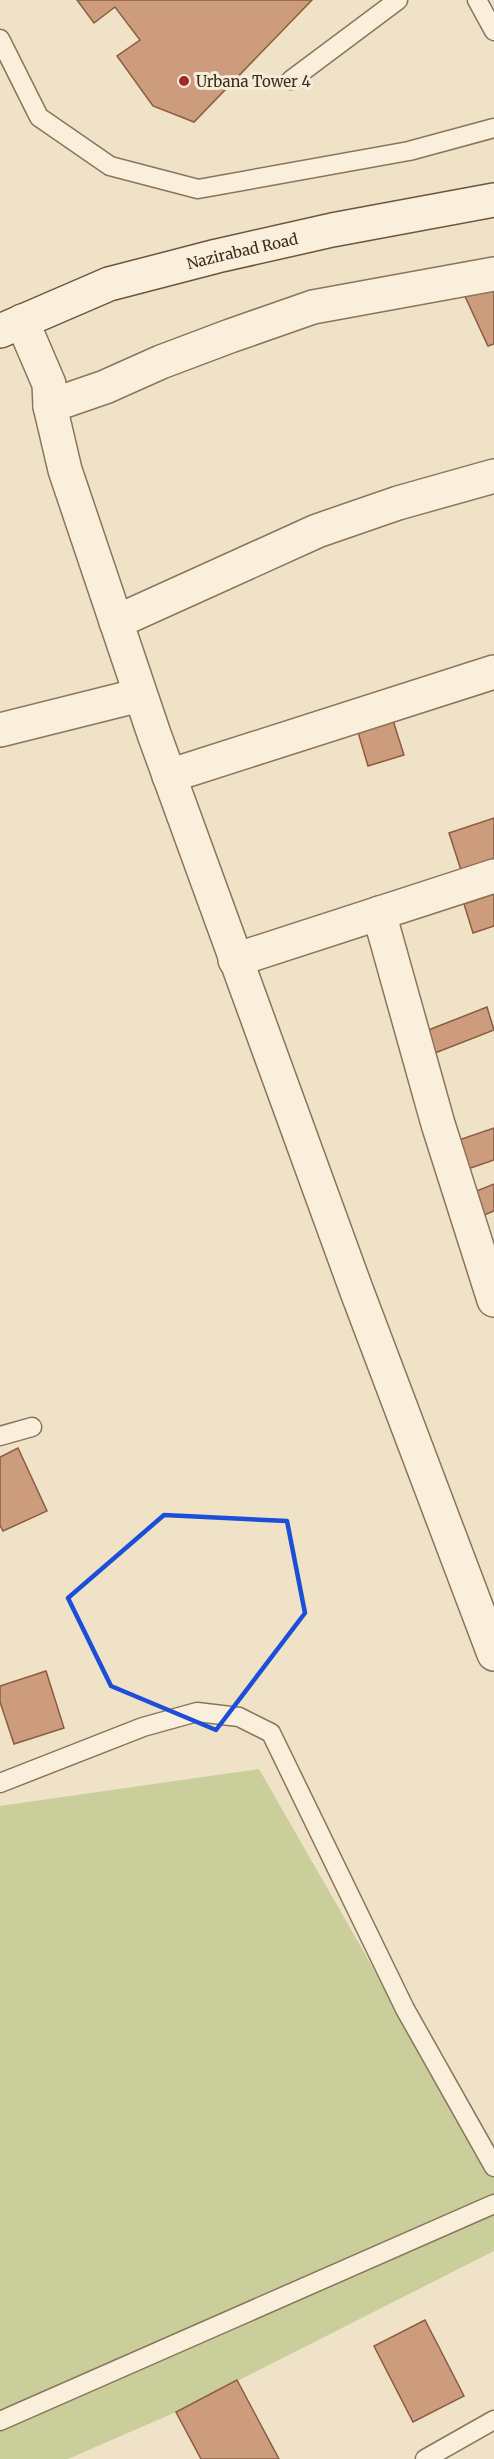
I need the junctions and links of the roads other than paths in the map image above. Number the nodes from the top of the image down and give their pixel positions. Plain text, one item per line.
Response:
1 (398, 0) edge
2 (477, 0) edge
3 (494, 31) edge
4 (0, 39) edge
5 (291, 80) dead end
6 (494, 128) edge
7 (494, 200) edge
8 (494, 274) edge
9 (17, 331) edge
10 (49, 395) junction
11 (494, 476) edge
12 (116, 622) junction
13 (494, 672) edge
14 (140, 695) junction
15 (0, 730) edge
16 (169, 776) junction
17 (494, 876) edge
18 (379, 913) junction
19 (235, 960) junction
20 (494, 1300) edge
21 (32, 1427) dead end
22 (0, 1436) edge
23 (494, 1654) edge
24 (0, 1783) edge
25 (494, 2167) edge
26 (494, 2204) edge
27 (494, 2420) edge
28 (0, 2421) edge
29 (424, 2459) edge

1 - 5 lane
2 - 3 lane
4 - 6 lane
7 - 9 street, Nazirabad Road
8 - 10 street
9 - 10 street
10 - 12 street
11 - 12 street
12 - 14 street
13 - 16 street
14 - 15 street
14 - 16 street
16 - 19 street
17 - 18 street
18 - 19 street
18 - 20 street
19 - 23 street
21 - 22 lane
24 - 25 lane
26 - 28 lane
27 - 29 lane

